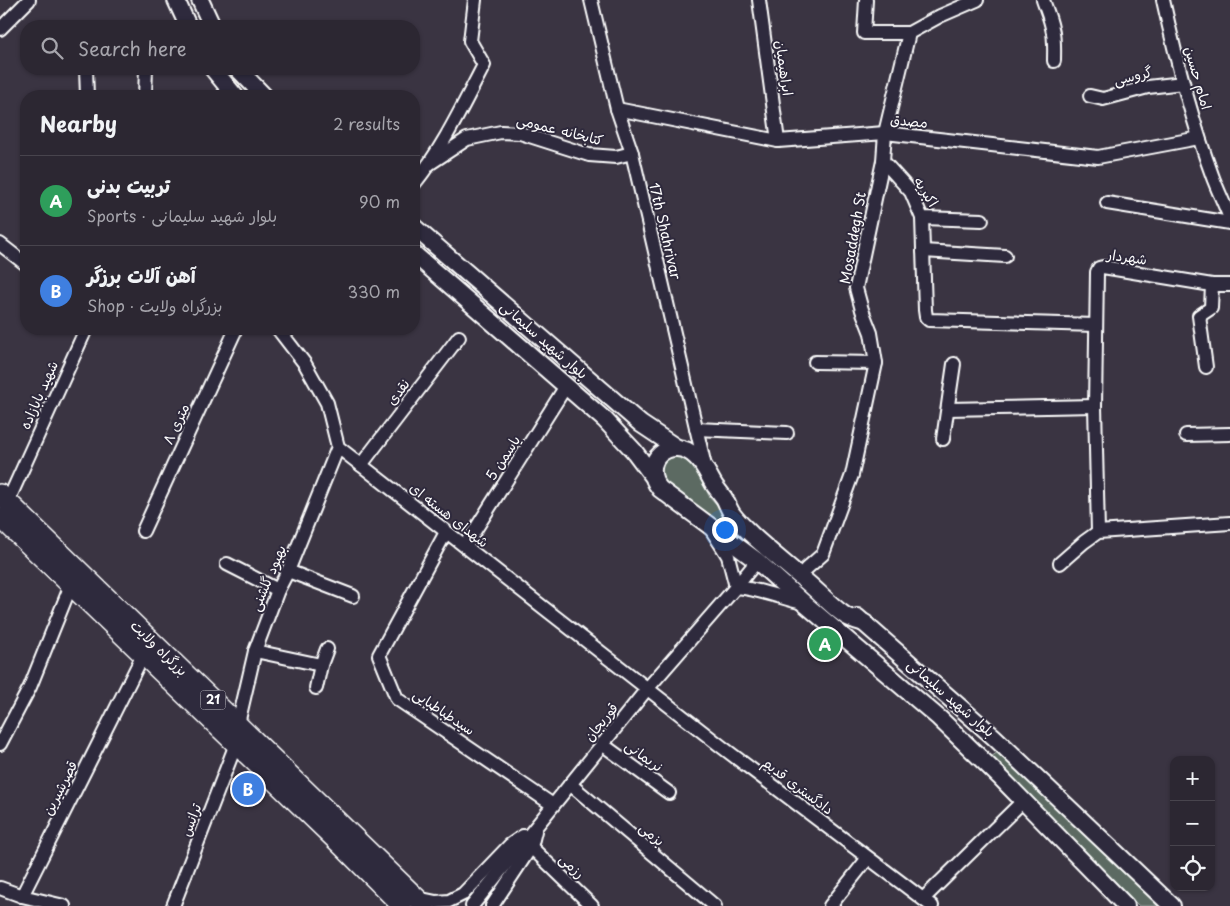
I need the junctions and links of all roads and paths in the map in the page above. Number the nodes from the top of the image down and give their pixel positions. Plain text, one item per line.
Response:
1 (29, 0) edge
2 (176, 0) edge
3 (200, 0) edge
4 (474, 0) edge
5 (591, 0) edge
6 (759, 0) edge
7 (866, 0) edge
8 (977, 0) edge
9 (1043, 0) edge
10 (1163, 0) edge
11 (185, 20) edge
12 (209, 20) edge
13 (0, 29) edge
14 (909, 33) junction
15 (1054, 61) dead end
16 (86, 75) edge
17 (146, 75) edge
18 (218, 75) edge
19 (244, 75) edge
20 (1183, 82) junction
21 (87, 90) edge
22 (145, 90) edge
23 (230, 90) edge
24 (258, 90) edge
25 (1090, 96) dead end
26 (617, 109) junction
27 (885, 133) junction
28 (1199, 138) junction
29 (778, 141) junction
30 (632, 153) junction
31 (883, 161) junction
32 (428, 164) junction
33 (420, 175) edge
34 (1107, 203) dead end
35 (922, 218) junction
36 (1230, 218) edge
37 (982, 220) dead end
38 (1230, 223) edge
39 (420, 232) edge
40 (0, 244) edge
41 (923, 252) junction
42 (1004, 256) dead end
43 (420, 259) edge
44 (20, 260) edge
45 (1212, 285) junction
46 (1230, 285) edge
47 (1096, 325) junction
48 (83, 335) edge
49 (233, 335) edge
50 (287, 335) edge
51 (459, 337) dead end
52 (815, 362) dead end
53 (876, 363) junction
54 (954, 364) dead end
55 (1206, 367) dead end
56 (566, 386) junction
57 (1095, 406) junction
58 (948, 409) junction
59 (696, 429) junction
60 (787, 433) dead end
61 (1230, 434) edge
62 (1186, 435) dead end
63 (943, 439) dead end
64 (338, 447) junction
65 (677, 448) junction
66 (361, 465) junction
67 (706, 470) junction
68 (652, 475) junction
69 (724, 497) junction
70 (2, 504) edge
71 (1230, 523) edge
72 (710, 527) junction
73 (143, 531) dead end
74 (446, 532) junction
75 (1098, 532) junction
76 (465, 546) junction
77 (762, 555) junction
78 (1060, 563) dead end
79 (227, 564) dead end
80 (806, 569) junction
81 (288, 571) junction
82 (70, 585) junction
83 (736, 587) junction
84 (278, 590) junction
85 (352, 596) dead end
86 (805, 604) junction
87 (864, 623) junction
88 (327, 649) dead end
89 (255, 652) junction
90 (143, 655) junction
91 (321, 665) junction
92 (316, 688) dead end
93 (647, 688) junction
94 (238, 724) junction
95 (0, 744) edge
96 (236, 744) junction
97 (602, 744) junction
98 (570, 784) junction
99 (669, 793) dead end
100 (1023, 801) junction
101 (553, 805) junction
102 (536, 827) junction
103 (531, 847) junction
104 (868, 858) junction
105 (0, 888) edge
106 (22, 896) junction
107 (415, 903) edge
108 (927, 903) edge
109 (64, 906) edge
110 (173, 906) edge
111 (472, 906) edge
112 (492, 906) edge
113 (592, 906) edge
114 (715, 906) edge
115 (830, 906) edge
116 (1126, 906) edge
117 (1172, 906) edge

1 - 13 street
2 - 11 main road
3 - 12 main road
4 - 32 street
5 - 26 street, 17th Shahrivar
6 - 29 street, ابراهیمیان
7 - 14 street
8 - 14 street
9 - 15 street
10 - 20 street, امام حسین
14 - 27 street, Mosaddegh St
16 - 21 street
17 - 22 street
18 - 23 main road
19 - 24 main road
20 - 25 street, گروسی
20 - 28 street, امام حسین
26 - 29 street, مصدق
26 - 30 street, 17th Shahrivar
27 - 28 street, مصدق
27 - 29 street, مصدق
27 - 31 street, Mosaddegh St
28 - 36 street, امام حسین
30 - 32 street, کتابخانه عمومی
30 - 59 street, 17th Shahrivar
31 - 35 street, اکبریه
31 - 53 street, Mosaddegh St
32 - 33 street
34 - 38 street
35 - 37 street, اکبریه
35 - 41 street
39 - 65 main road, بلوار شهید سلیمانی
40 - 44 street
41 - 42 street
41 - 47 street
43 - 56 main road, بلوار شهید سلیمانی
45 - 46 street, شهردار
45 - 47 street, شهردار
45 - 55 street
47 - 57 street, شهردار
48 - 70 street, شهید بابازاده
49 - 73 street, ۸ متری
50 - 64 street
51 - 66 street, نقدی
52 - 53 street
53 - 80 street, Mosaddegh St
54 - 58 street
56 - 68 main road, بلوار شهید سلیمانی
56 - 76 street, یاسمن 5
57 - 58 street
57 - 75 street, شهردار
58 - 63 street
59 - 60 street
59 - 67 street, 17th Shahrivar
61 - 62 street
64 - 66 street, شهدای هسته ای
64 - 81 street, بهبود گلشنی
65 - 67 main road, بلوار شهید سلیمانی
65 - 68 main road
66 - 74 street, شهدای هسته ای
67 - 69 main road, بلوار شهید سلیمانی
68 - 72 main road, بلوار شهید سلیمانی
69 - 77 main road
69 - 80 main road, بلوار شهید سلیمانی
70 - 82 highway, بزرگراه ولایت / 21
70 - 94 highway, بزرگراه ولایت / 21
71 - 75 street
72 - 77 main road, بلوار شهید سلیمانی
72 - 83 street
74 - 76 street, شهدای هسته ای
74 - 101 street, سیدطباطبایی
75 - 78 street
76 - 93 street, شهدای هسته ای
77 - 83 street, قوریجان
77 - 86 main road, بلوار شهید سلیمانی
77 - 87 main road
79 - 84 street
80 - 87 main road, بلوار شهید سلیمانی
81 - 84 street, بهبود گلشنی
81 - 85 street
82 - 90 highway, بزرگراه ولایت / 21
82 - 95 street
83 - 86 street
83 - 93 street, قوریجان
84 - 89 street, بهبود گلشنی
86 - 100 main road, بلوار شهید سلیمانی
87 - 117 main road, بلوار شهید سلیمانی
88 - 91 street
89 - 91 street
89 - 94 street, بهبود گلشنی
90 - 96 highway, بزرگراه ولایت / 21
90 - 106 street, قصرشیرین
91 - 92 street
93 - 97 street, قوریجان
93 - 104 street, دادگستری قدیم
94 - 107 highway, بزرگراه ولایت / 21
96 - 107 highway, بزرگراه ولایت / 21
96 - 110 street, ترانس
97 - 98 street, قوریجان
97 - 99 street, نریمانی
98 - 101 street, قوریجان
98 - 114 street, بزمی
100 - 108 street
100 - 116 main road, بلوار شهید سلیمانی
101 - 102 street, قوریجان
102 - 103 street
102 - 107 street
102 - 111 street, قوریجان
103 - 112 street
103 - 113 street, رزمی
104 - 108 street, دادگستری قدیم
104 - 115 street
105 - 106 street
106 - 109 street

